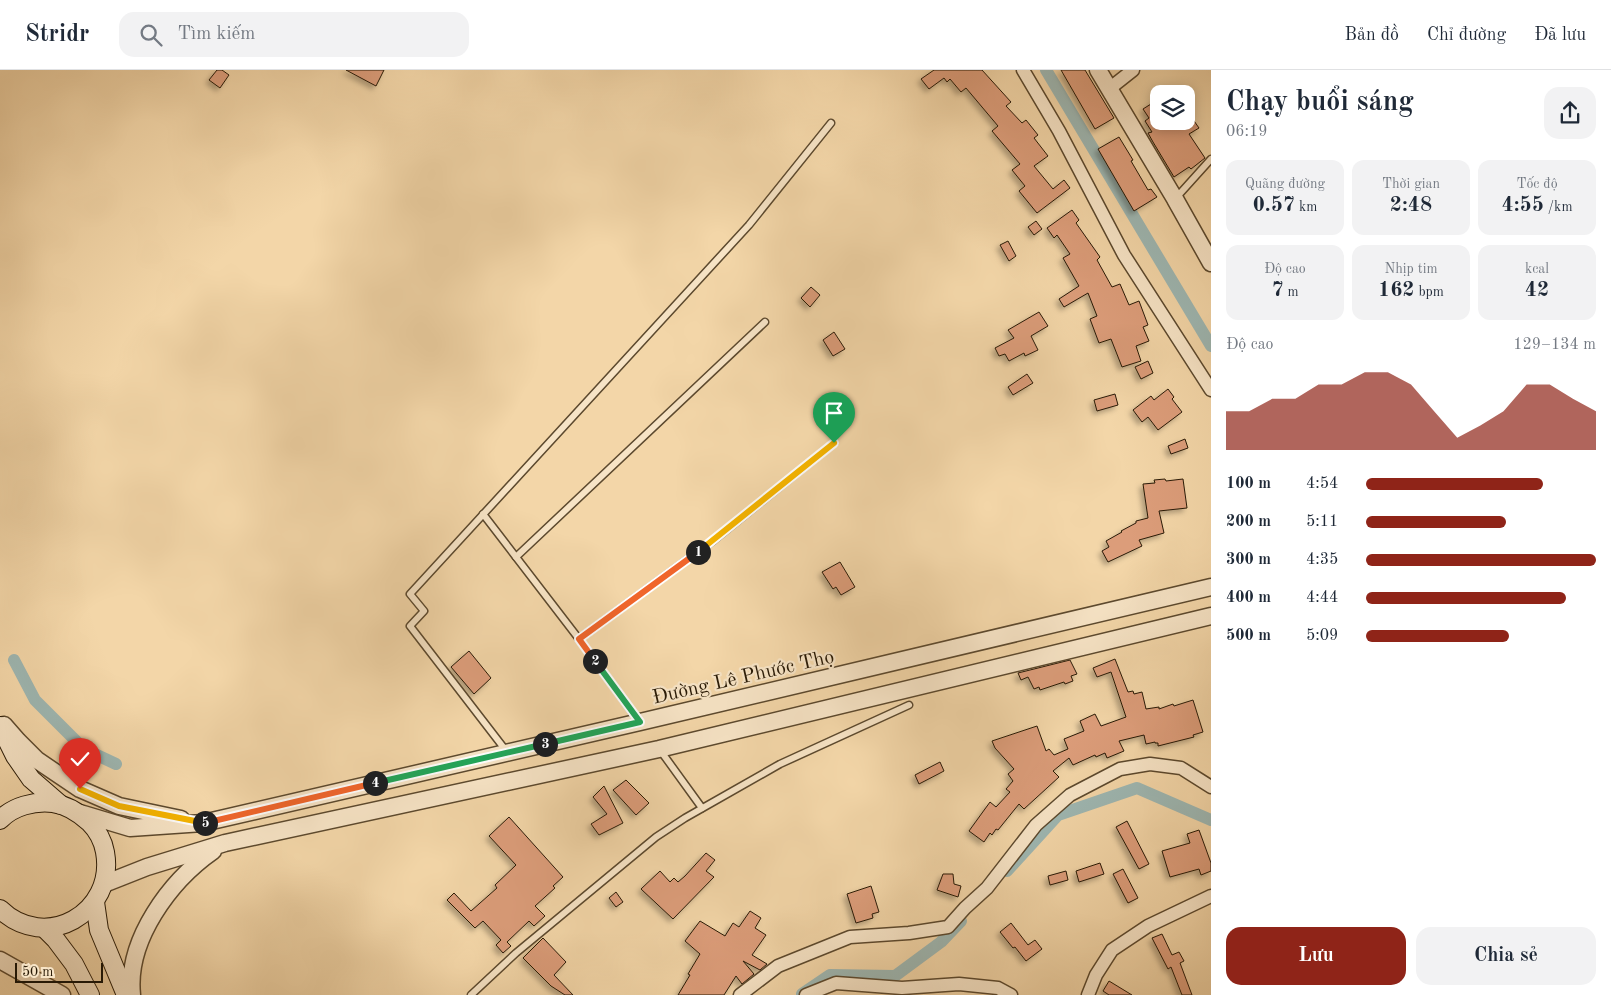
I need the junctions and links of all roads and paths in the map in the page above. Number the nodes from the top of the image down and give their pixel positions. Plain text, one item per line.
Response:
1 (1023, 70) edge
2 (1098, 70) edge
3 (1133, 70) edge
4 (1109, 90) junction
5 (832, 123) dead end
6 (1211, 159) edge
7 (1175, 199) junction
8 (1211, 263) edge
9 (765, 322) dead end
10 (1211, 390) edge
11 (834, 443) dead end
12 (483, 514) junction
13 (516, 557) junction
14 (1211, 587) edge
15 (1211, 616) edge
16 (579, 639) junction
17 (909, 706) dead end
18 (0, 720) edge
19 (640, 722) junction
20 (0, 726) edge
21 (659, 749) junction
22 (507, 752) junction
23 (1211, 787) edge
24 (61, 804) junction
25 (702, 808) junction
26 (80, 813) junction
27 (0, 820) edge
28 (203, 823) junction
29 (226, 843) junction
30 (104, 884) junction
31 (1211, 896) edge
32 (95, 902) junction
33 (3, 915) edge
34 (44, 928) junction
35 (0, 960) edge
36 (62, 995) edge
37 (90, 995) edge
38 (126, 995) edge
39 (132, 995) edge
40 (471, 995) edge
41 (740, 995) edge
42 (806, 995) edge
43 (1011, 995) edge
44 (1088, 995) edge

1 - 10 street
2 - 4 street
3 - 4 street
4 - 7 street
5 - 12 lane
6 - 7 lane
7 - 8 street
9 - 13 lane
11 - 16 lane
12 - 13 lane
12 - 22 lane
13 - 16 lane
14 - 19 street, Đường Lê Phước Thọ
15 - 21 street
16 - 19 lane
17 - 25 lane
18 - 28 street
19 - 22 street, Đường Lê Phước Thọ
20 - 24 main road
21 - 25 lane
21 - 29 street
22 - 28 street, Đường Lê Phước Thọ
23 - 41 street
24 - 26 main road
24 - 27 main road
25 - 40 lane
26 - 28 street, Đường Lê Phước Thọ
26 - 30 main road
29 - 30 street
29 - 39 street
30 - 32 main road
31 - 44 street
32 - 34 main road
32 - 38 main road
33 - 34 main road
34 - 37 main road
35 - 36 street
42 - 43 street

